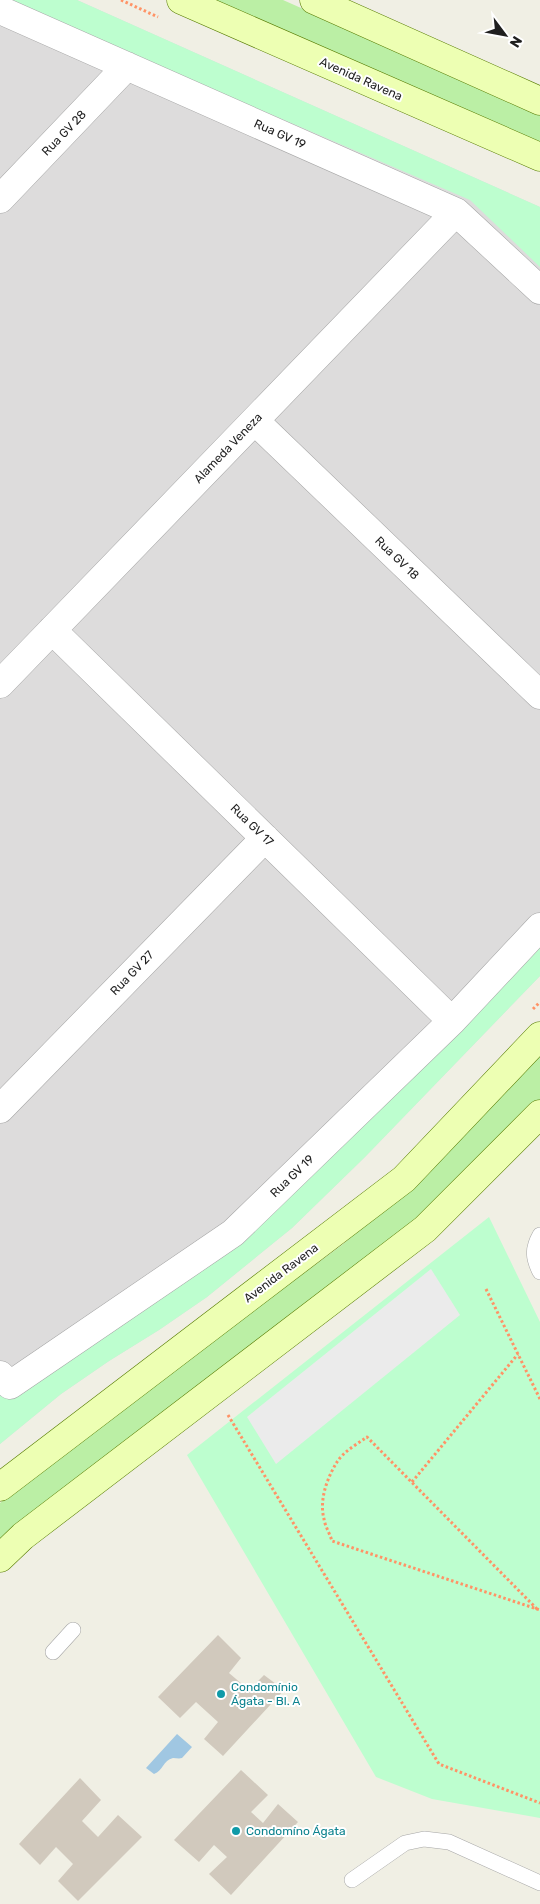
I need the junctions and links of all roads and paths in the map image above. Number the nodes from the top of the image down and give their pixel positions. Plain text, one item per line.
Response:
1 (181, 0) edge
2 (314, 0) edge
3 (0, 10) edge
4 (127, 66) junction
5 (540, 101) edge
6 (540, 157) edge
7 (0, 199) edge
8 (456, 212) junction
9 (540, 290) edge
10 (254, 421) junction
11 (52, 630) junction
12 (0, 684) edge
13 (540, 695) edge
14 (265, 838) junction
15 (540, 927) edge
16 (452, 1020) junction
17 (540, 1036) edge
18 (0, 1109) edge
19 (538, 1121) edge
20 (540, 1235) edge
21 (540, 1272) edge
22 (486, 1289) dead end
23 (518, 1354) junction
24 (5, 1380) edge
25 (214, 1390) junction
26 (540, 1399) edge
27 (412, 1482) junction
28 (0, 1487) edge
29 (0, 1558) edge
30 (538, 1609) edge
31 (73, 1630) dead end
32 (53, 1652) dead end
33 (540, 1803) edge
34 (352, 1880) dead end
35 (540, 1883) edge

1 - 6 main road, Avenida Ravena
2 - 5 main road
3 - 4 street, Rua GV 19
4 - 7 street, Rua GV 28
4 - 8 street, Rua GV 19
8 - 9 street, Rua GV 19
8 - 10 street, Alameda Veneza
10 - 11 street, Alameda Veneza
10 - 13 street, Rua GV 18
11 - 12 street, Alameda Veneza
11 - 14 street, Rua GV 17
14 - 16 street, Rua GV 17
14 - 18 street, Rua GV 27
15 - 16 street, Rua GV 19
16 - 24 street, Rua GV 19
17 - 28 main road, Avenida Ravena
19 - 25 main road
20 - 21 lane
22 - 23 path
23 - 26 path
23 - 27 path
25 - 29 main road
25 - 33 path
27 - 30 path
27 - 30 path
31 - 32 lane
34 - 35 lane

